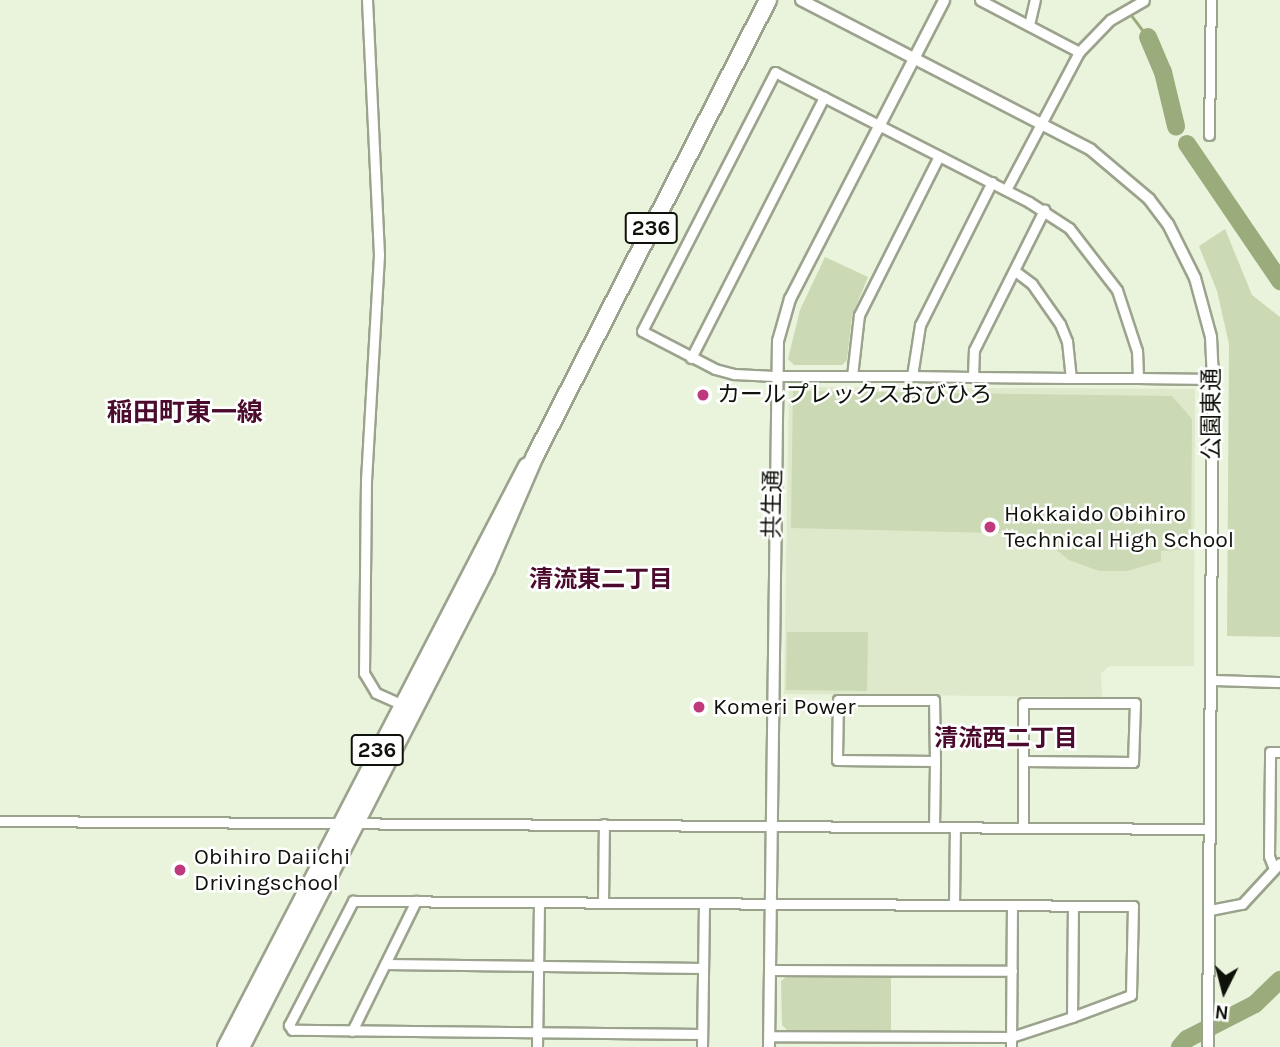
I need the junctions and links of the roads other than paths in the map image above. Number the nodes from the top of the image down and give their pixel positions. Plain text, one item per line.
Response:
1 (367, 0) edge
2 (768, 0) edge
3 (801, 0) edge
4 (944, 0) edge
5 (980, 0) edge
6 (1035, 0) edge
7 (1144, 0) edge
8 (1211, 0) edge
9 (1029, 26) junction
10 (1079, 52) junction
11 (916, 56) junction
12 (824, 96) junction
13 (1043, 123) junction
14 (879, 125) junction
15 (1209, 135) dead end
16 (939, 156) junction
17 (992, 183) junction
18 (1006, 190) junction
19 (1044, 211) junction
20 (1015, 271) junction
21 (691, 358) junction
22 (774, 376) junction
23 (852, 376) junction
24 (912, 376) junction
25 (973, 377) junction
26 (1070, 377) junction
27 (1138, 378) junction
28 (1213, 379) junction
29 (1211, 680) junction
30 (1280, 682) edge
31 (408, 707) junction
32 (1280, 752) edge
33 (935, 761) junction
34 (1023, 761) junction
35 (0, 821) edge
36 (349, 821) junction
37 (604, 824) junction
38 (771, 826) junction
39 (934, 827) junction
40 (955, 827) junction
41 (1023, 828) junction
42 (1210, 829) junction
43 (1277, 866) edge
44 (416, 901) junction
45 (539, 902) junction
46 (603, 902) junction
47 (704, 903) junction
48 (770, 904) junction
49 (954, 905) junction
50 (1012, 906) junction
51 (1073, 906) junction
52 (1210, 910) junction
53 (385, 964) junction
54 (538, 967) junction
55 (703, 968) junction
56 (769, 970) junction
57 (1012, 971) junction
58 (1072, 1017) junction
59 (352, 1031) junction
60 (537, 1033) junction
61 (702, 1034) junction
62 (769, 1042) edge
63 (835, 1042) edge
64 (1011, 1042) edge
65 (1208, 1043) edge
66 (226, 1047) edge
67 (241, 1047) edge
68 (537, 1047) edge
69 (702, 1047) edge

1 - 31 street
2 - 31 highway, 236
3 - 11 street, 公園東通
4 - 11 street, 共生通
5 - 9 street
6 - 9 street
7 - 10 street
8 - 15 street
9 - 10 street
10 - 13 street
11 - 13 street, 公園東通
11 - 14 street, 共生通
12 - 14 street
12 - 21 street
12 - 21 street
13 - 18 street
13 - 28 street, 公園東通
14 - 16 street
14 - 22 street, 共生通
16 - 17 street
16 - 23 street
17 - 18 street
17 - 24 street
18 - 19 street
19 - 20 street
19 - 27 street
20 - 25 street
20 - 26 street
21 - 22 street
22 - 23 street
22 - 38 street, 共生通
23 - 24 street
24 - 25 street
25 - 26 street
26 - 27 street
27 - 28 street
28 - 29 street, 公園東通
29 - 30 street
29 - 42 street, 公園東通
31 - 36 highway, 236
32 - 43 street
33 - 33 street
33 - 39 street
34 - 34 street
34 - 41 street
35 - 36 street
36 - 37 street
36 - 66 highway, 236
36 - 67 highway, 236
37 - 38 street
37 - 46 street
38 - 39 street
38 - 48 street, 共生通
39 - 40 street
40 - 41 street
40 - 49 street
41 - 42 street
42 - 52 street, 公園東通
43 - 52 street
44 - 45 street
44 - 53 street
44 - 59 street
45 - 46 street
45 - 54 street
46 - 47 street
47 - 48 street
47 - 55 street
48 - 49 street
48 - 56 street, 共生通
49 - 50 street
50 - 51 street
50 - 57 street
51 - 58 street
51 - 58 street
52 - 65 street, 公園東通
53 - 54 street
53 - 59 street
54 - 55 street
54 - 60 street
55 - 61 street
56 - 57 street
56 - 62 street, 共生通
57 - 64 street
58 - 64 street
59 - 60 street
60 - 61 street
60 - 68 street
61 - 69 street
62 - 63 street
63 - 64 street

